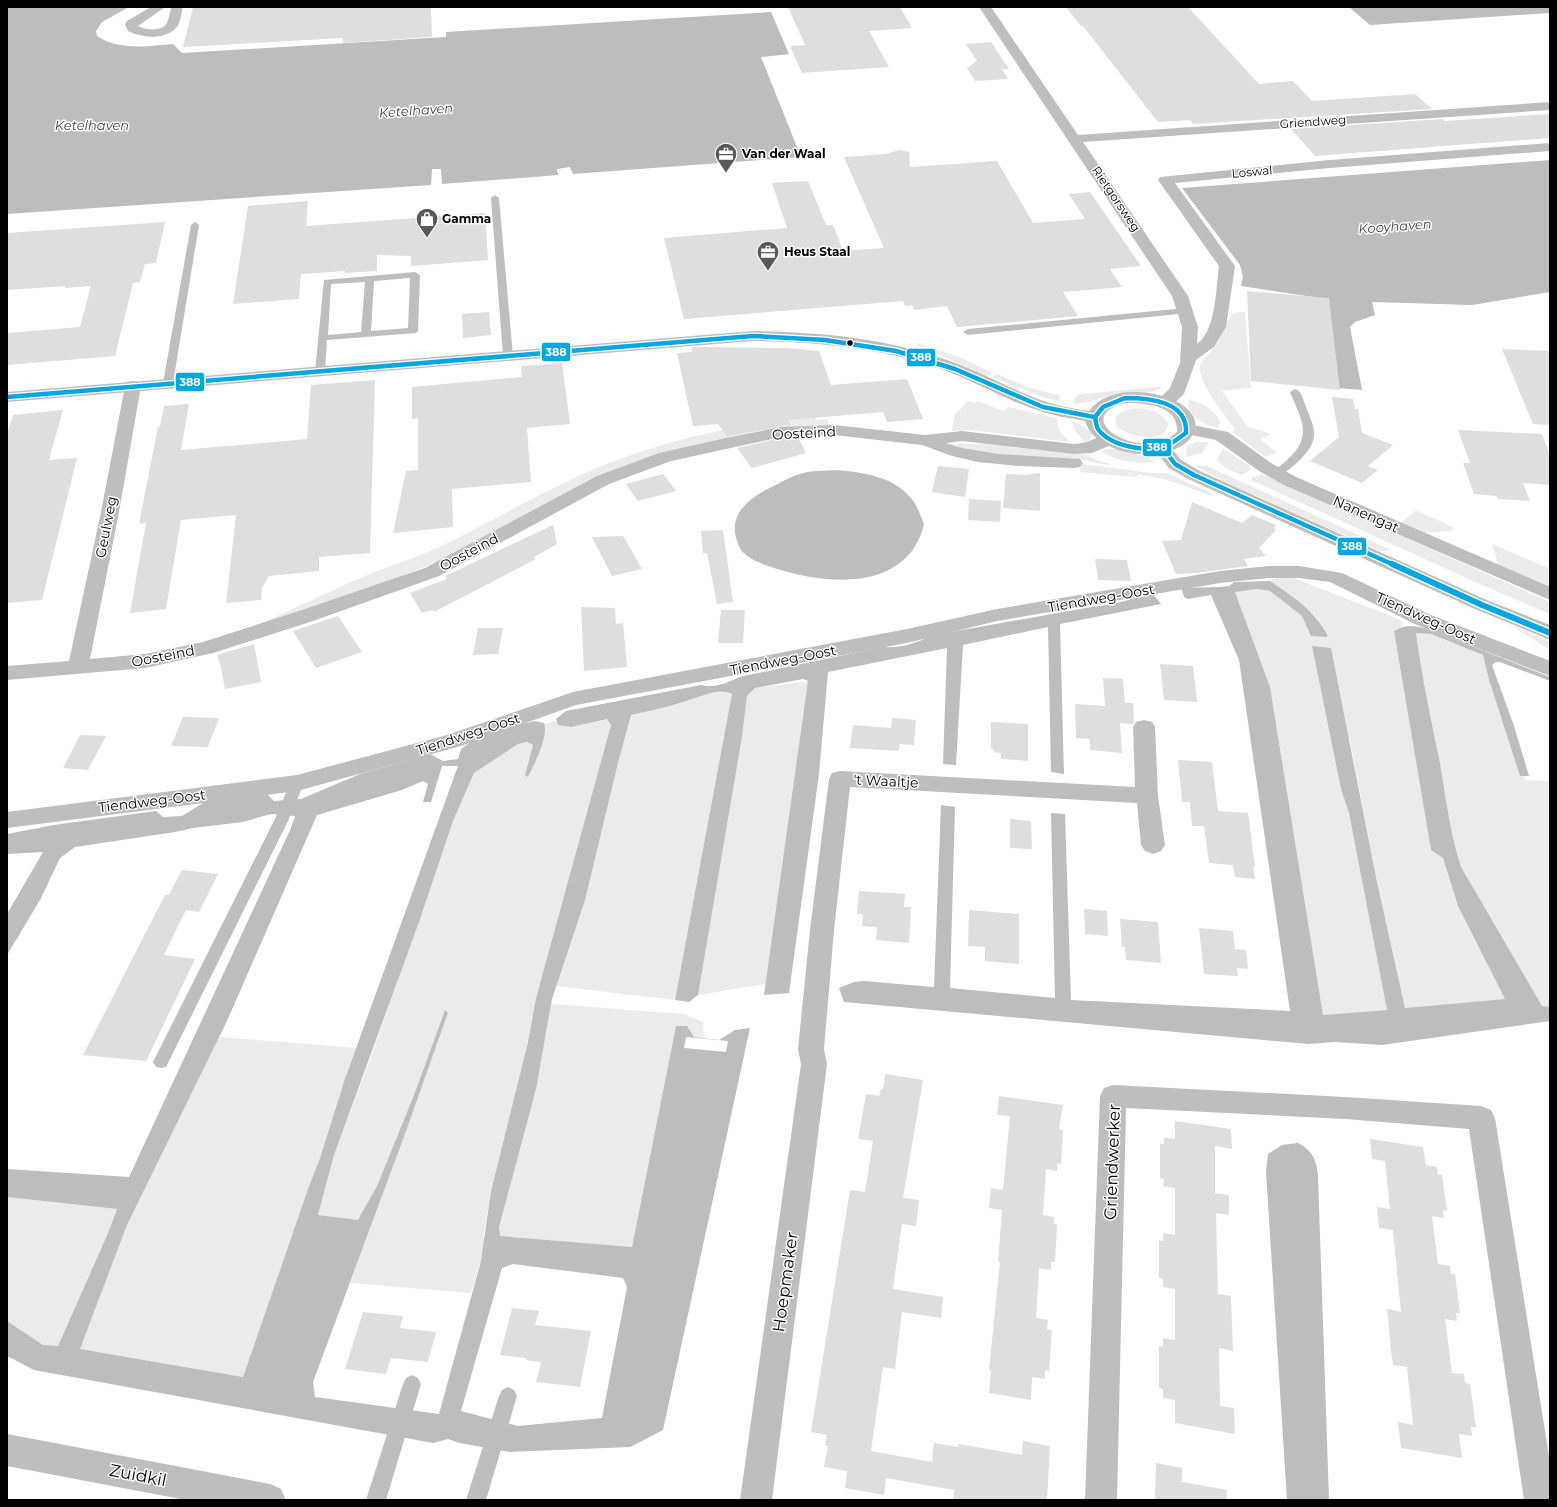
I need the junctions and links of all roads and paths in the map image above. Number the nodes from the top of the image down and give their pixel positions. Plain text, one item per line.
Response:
1 (159, 7) edge
2 (176, 7) edge
3 (985, 7) edge
4 (1550, 106) edge
5 (1075, 139) junction
6 (1550, 147) edge
7 (495, 198) dead end
8 (195, 225) dead end
9 (370, 278) junction
10 (1186, 311) junction
11 (968, 332) dead end
12 (366, 334) junction
13 (322, 338) junction
14 (508, 356) junction
15 (1188, 358) junction
16 (320, 371) junction
17 (168, 383) junction
18 (133, 386) junction
19 (1295, 392) dead end
20 (7, 397) edge
21 (1164, 403) junction
22 (1094, 417) junction
23 (1187, 429) junction
24 (1110, 439) junction
25 (925, 440) junction
26 (1162, 448) junction
27 (1082, 463) dead end
28 (1277, 474) junction
29 (1550, 594) edge
30 (1550, 633) edge
31 (78, 668) junction
32 (1550, 669) edge
33 (7, 673) edge
34 (1144, 727) dead end
35 (297, 786) junction
36 (1147, 796) junction
37 (7, 820) edge
38 (1153, 845) dead end
39 (162, 1062) dead end
40 (814, 1064) joint
41 (412, 1384) dead end
42 (508, 1396) dead end
43 (7, 1450) edge
44 (270, 1500) edge
45 (376, 1500) edge
46 (476, 1500) edge
47 (756, 1500) edge
48 (1101, 1500) edge
49 (1540, 1500) edge

1 - 2 street
3 - 5 street, Rietgorsweg
4 - 5 street, Griendweg
5 - 10 street, Rietgorsweg
6 - 15 street, Loswal
7 - 14 lane
8 - 17 lane
9 - 12 lane
9 - 12 lane
9 - 13 lane
10 - 11 lane
10 - 15 street, Rietgorsweg
12 - 13 lane
13 - 16 lane
14 - 16 street
14 - 22 street
15 - 21 street, Rietgorsweg
16 - 17 street
17 - 18 street
18 - 20 street
18 - 31 street, Geulweg
19 - 28 lane
21 - 22 street
21 - 23 street
22 - 24 street
23 - 26 street
23 - 28 street, Nanengat
24 - 25 street, Oosteind
24 - 26 street
25 - 27 street, Oosteind
25 - 31 street, Oosteind
26 - 30 street
28 - 29 street, Nanengat
31 - 33 street, Oosteind
32 - 35 street, Tiendweg-Oost
34 - 36 street
35 - 37 street, Tiendweg-Oost
35 - 39 lane
36 - 38 street
36 - 40 street, 't Waaltje
40 - 47 street, Hoepmaker
41 - 45 lane
42 - 46 lane
43 - 44 street, Zuidkil
48 - 49 street, Griendwerker

